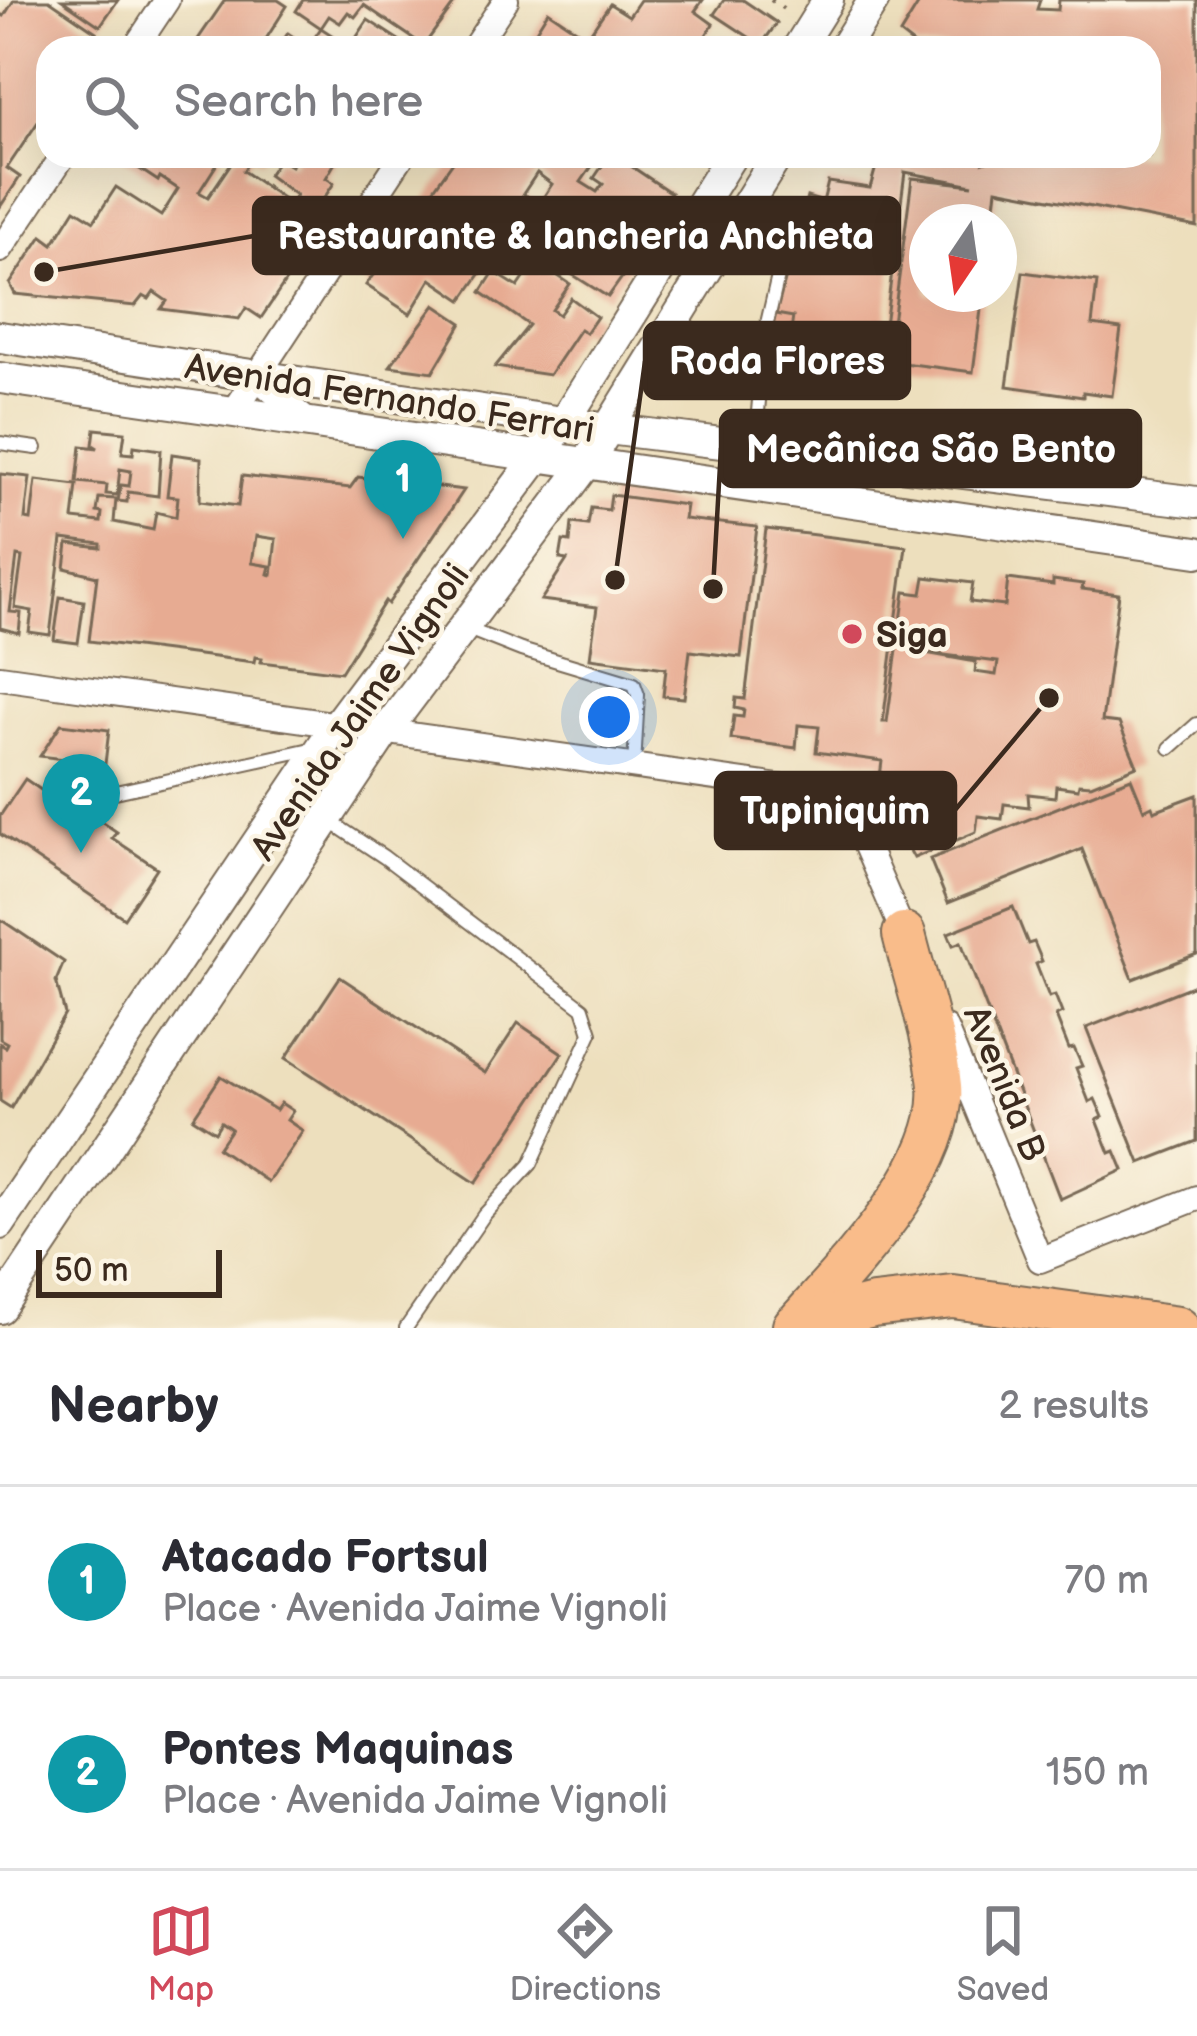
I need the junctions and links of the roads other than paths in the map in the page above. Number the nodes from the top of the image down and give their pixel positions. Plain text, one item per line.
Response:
1 (167, 0) edge
2 (506, 0) edge
3 (828, 0) edge
4 (874, 0) edge
5 (143, 36) edge
6 (482, 36) edge
7 (806, 36) edge
8 (852, 36) edge
9 (55, 168) edge
10 (394, 168) edge
11 (723, 168) edge
12 (770, 168) edge
13 (791, 220) dead end
14 (0, 250) edge
15 (0, 337) edge
16 (255, 376) junction
17 (0, 378) edge
18 (233, 413) junction
19 (564, 422) junction
20 (321, 426) junction
21 (608, 428) junction
22 (0, 443) edge
23 (754, 447) junction
24 (36, 448) dead end
25 (539, 458) junction
26 (585, 466) junction
27 (1095, 489) junction
28 (1197, 502) edge
29 (1088, 538) junction
30 (1197, 552) edge
31 (464, 627) junction
32 (0, 677) edge
33 (1197, 724) edge
34 (384, 733) junction
35 (329, 736) junction
36 (1171, 748) dead end
37 (634, 766) junction
38 (111, 793) dead end
39 (326, 819) junction
40 (904, 934) junction
41 (1197, 1198) edge
42 (0, 1224) edge
43 (0, 1308) edge
44 (794, 1326) edge
45 (406, 1328) edge
46 (1178, 1328) edge

1 - 5 street
2 - 6 street
3 - 7 street
4 - 8 street
9 - 14 street
10 - 16 street
11 - 19 street, Avenida Jaime Vignoli
12 - 21 street, Avenida Jaime Vignoli
13 - 23 lane
15 - 16 street, Avenida Fernando Ferrari
16 - 18 street
16 - 19 street, Avenida Fernando Ferrari
16 - 20 street
17 - 18 street, Avenida Fernando Ferrari
18 - 20 street, Avenida Fernando Ferrari
19 - 21 street, Avenida Fernando Ferrari
19 - 25 street, Avenida Jaime Vignoli
20 - 25 street, Avenida Fernando Ferrari
21 - 23 street, Avenida Fernando Ferrari
21 - 26 street, Avenida Jaime Vignoli
22 - 24 lane
23 - 27 street, Avenida Fernando Ferrari
25 - 26 street, Avenida Fernando Ferrari
25 - 35 street, Avenida Jaime Vignoli
26 - 29 street, Avenida Fernando Ferrari
26 - 31 street, Avenida Jaime Vignoli
27 - 28 street, Avenida Fernando Ferrari
27 - 29 street
29 - 30 street, Avenida Fernando Ferrari
31 - 34 street, Avenida Jaime Vignoli
31 - 37 lane
32 - 35 street, Avenida B
33 - 36 lane
34 - 35 street, Avenida B
34 - 37 street, Avenida B
34 - 39 street, Avenida Jaime Vignoli
35 - 38 lane
35 - 42 street, Avenida Jaime Vignoli
37 - 40 street, Avenida B
39 - 43 street, Avenida Jaime Vignoli
39 - 45 lane
40 - 41 street, Avenida B
40 - 44 highway
44 - 46 highway

